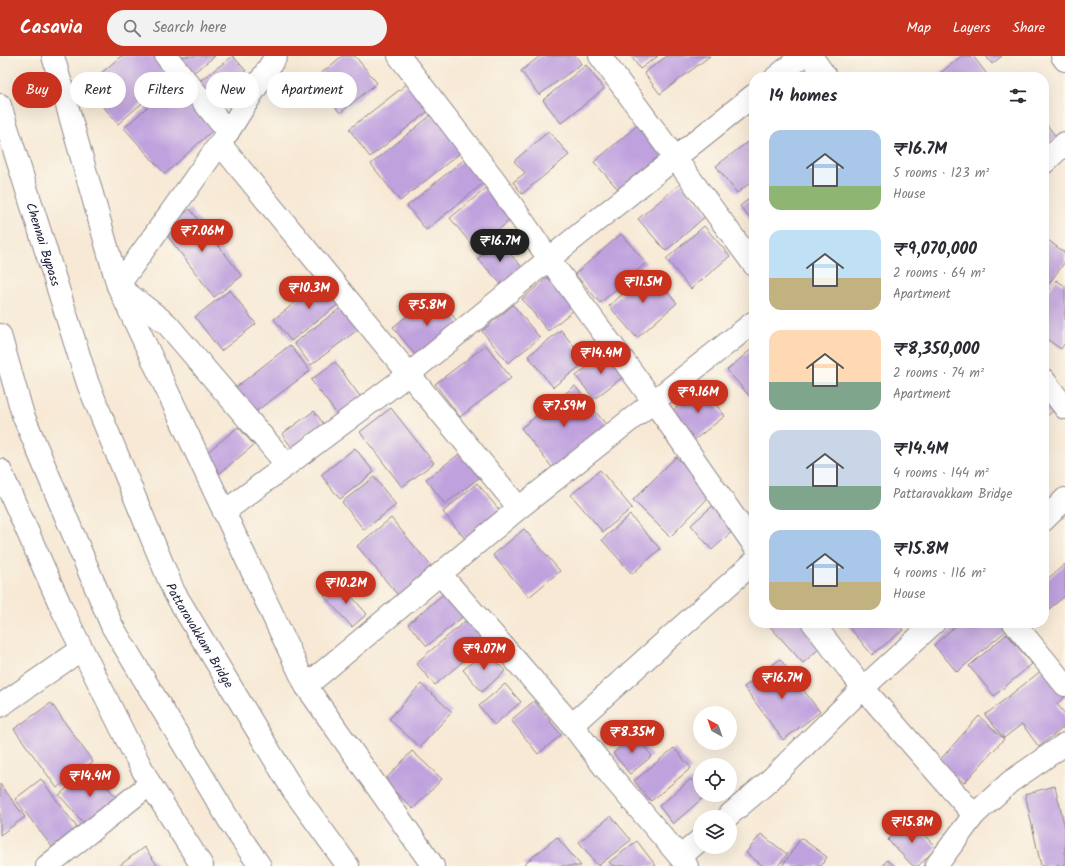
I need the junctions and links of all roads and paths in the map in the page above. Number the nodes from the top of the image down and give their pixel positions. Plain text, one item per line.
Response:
1 (53, 56) edge
2 (166, 56) edge
3 (276, 56) edge
4 (399, 56) edge
5 (600, 56) edge
6 (802, 56) edge
7 (811, 56) edge
8 (1062, 56) edge
9 (1065, 60) edge
10 (782, 72) edge
11 (822, 72) edge
12 (749, 99) edge
13 (0, 105) edge
14 (224, 138) junction
15 (1065, 143) edge
16 (1049, 158) edge
17 (675, 159) junction
18 (749, 258) edge
19 (549, 259) junction
20 (118, 286) junction
21 (749, 326) edge
22 (0, 335) edge
23 (409, 374) junction
24 (88, 384) joint
25 (1049, 387) edge
26 (654, 402) junction
27 (1065, 408) edge
28 (287, 465) junction
29 (0, 470) edge
30 (1065, 500) edge
31 (519, 508) junction
32 (224, 512) junction
33 (1049, 515) edge
34 (749, 538) edge
35 (749, 566) edge
36 (440, 574) junction
37 (817, 628) edge
38 (929, 628) edge
39 (1018, 628) edge
40 (82, 649) junction
41 (1065, 685) edge
42 (306, 686) junction
43 (863, 688) junction
44 (0, 706) edge
45 (572, 724) junction
46 (1065, 744) edge
47 (150, 784) junction
48 (735, 810) edge
49 (974, 815) junction
50 (693, 849) edge
51 (683, 861) edge
52 (46, 866) edge
53 (202, 866) edge
54 (260, 866) edge
55 (348, 866) edge
56 (433, 866) edge
57 (936, 866) edge

1 - 20 main road
2 - 14 main road
3 - 14 main road
4 - 19 main road
5 - 17 main road
6 - 10 main road
7 - 11 main road
8 - 9 main road
12 - 17 main road
13 - 24 main road, Chennai Bypass
14 - 20 main road
14 - 23 main road
15 - 16 main road
17 - 18 main road
17 - 19 main road
19 - 23 main road
19 - 26 main road
20 - 28 main road
20 - 32 main road
21 - 26 main road
22 - 54 main road
23 - 28 main road
23 - 31 main road
24 - 55 main road, Pattaravakkam Bridge
25 - 27 main road
26 - 31 main road
26 - 34 main road
28 - 32 main road
29 - 40 main road
30 - 33 main road
31 - 36 main road
32 - 42 main road
35 - 45 main road
36 - 42 main road
36 - 45 main road
37 - 43 main road
38 - 43 main road
39 - 41 main road
40 - 44 main road
40 - 47 main road
42 - 56 main road
43 - 48 main road
43 - 49 main road
45 - 51 main road
46 - 49 main road
47 - 52 main road
47 - 53 main road
49 - 57 main road
50 - 51 main road

